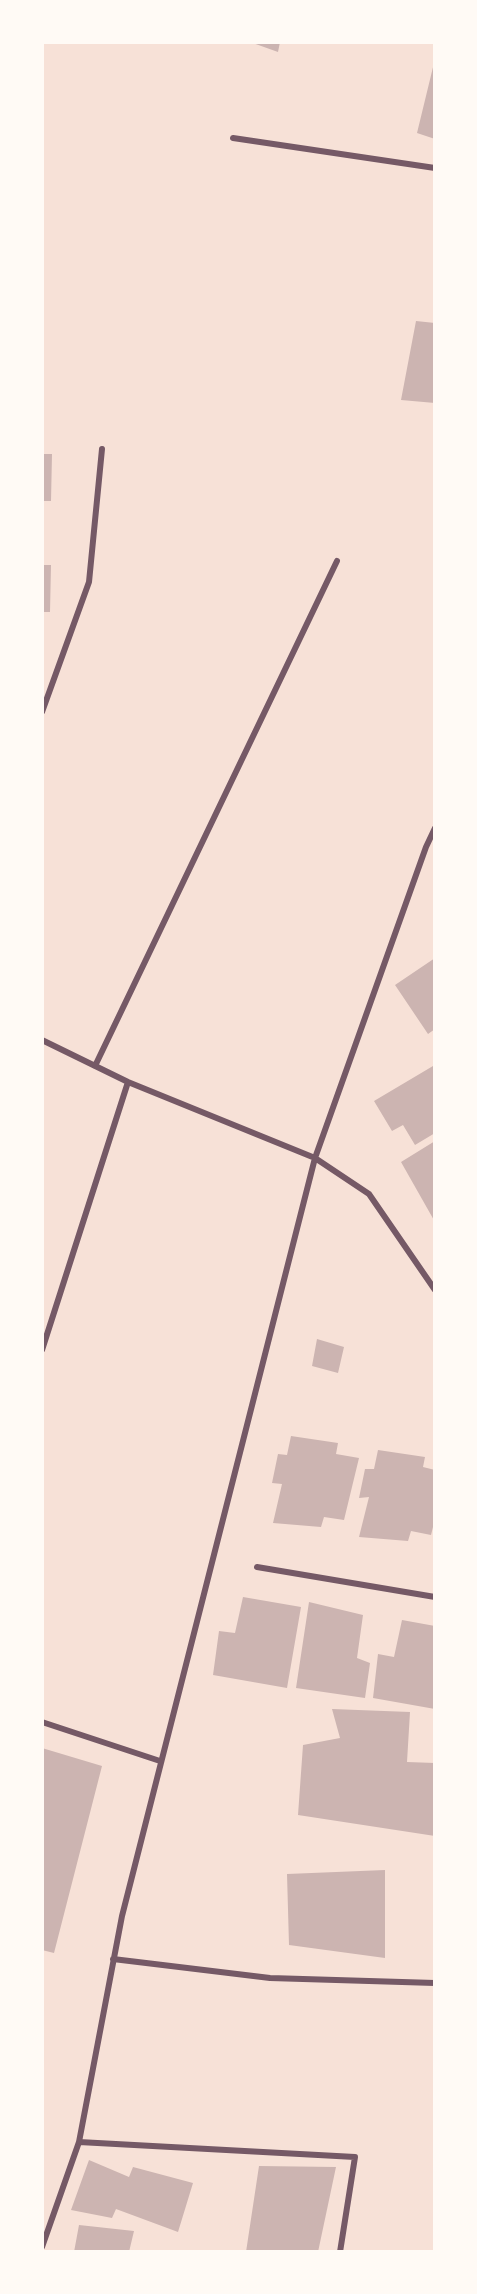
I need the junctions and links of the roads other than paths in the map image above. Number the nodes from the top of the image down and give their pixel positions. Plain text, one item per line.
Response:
1 (233, 138) dead end
2 (435, 168) edge
3 (102, 449) dead end
4 (337, 561) dead end
5 (42, 712) edge
6 (435, 828) edge
7 (42, 1040) edge
8 (95, 1066) junction
9 (128, 1082) junction
10 (315, 1158) junction
11 (435, 1290) edge
12 (42, 1350) edge
13 (257, 1567) dead end
14 (435, 1597) edge
15 (42, 1722) edge
16 (160, 1761) junction
17 (113, 1959) junction
18 (435, 1983) edge
19 (79, 2142) junction
20 (42, 2247) edge
21 (340, 2252) edge

1 - 2 street
3 - 5 street
4 - 8 street
6 - 10 street
7 - 8 street
8 - 9 street
9 - 10 street
9 - 12 street
10 - 11 street
10 - 16 street
13 - 14 street
15 - 16 street
16 - 17 street
17 - 18 street
17 - 19 street
19 - 20 street
19 - 21 street

